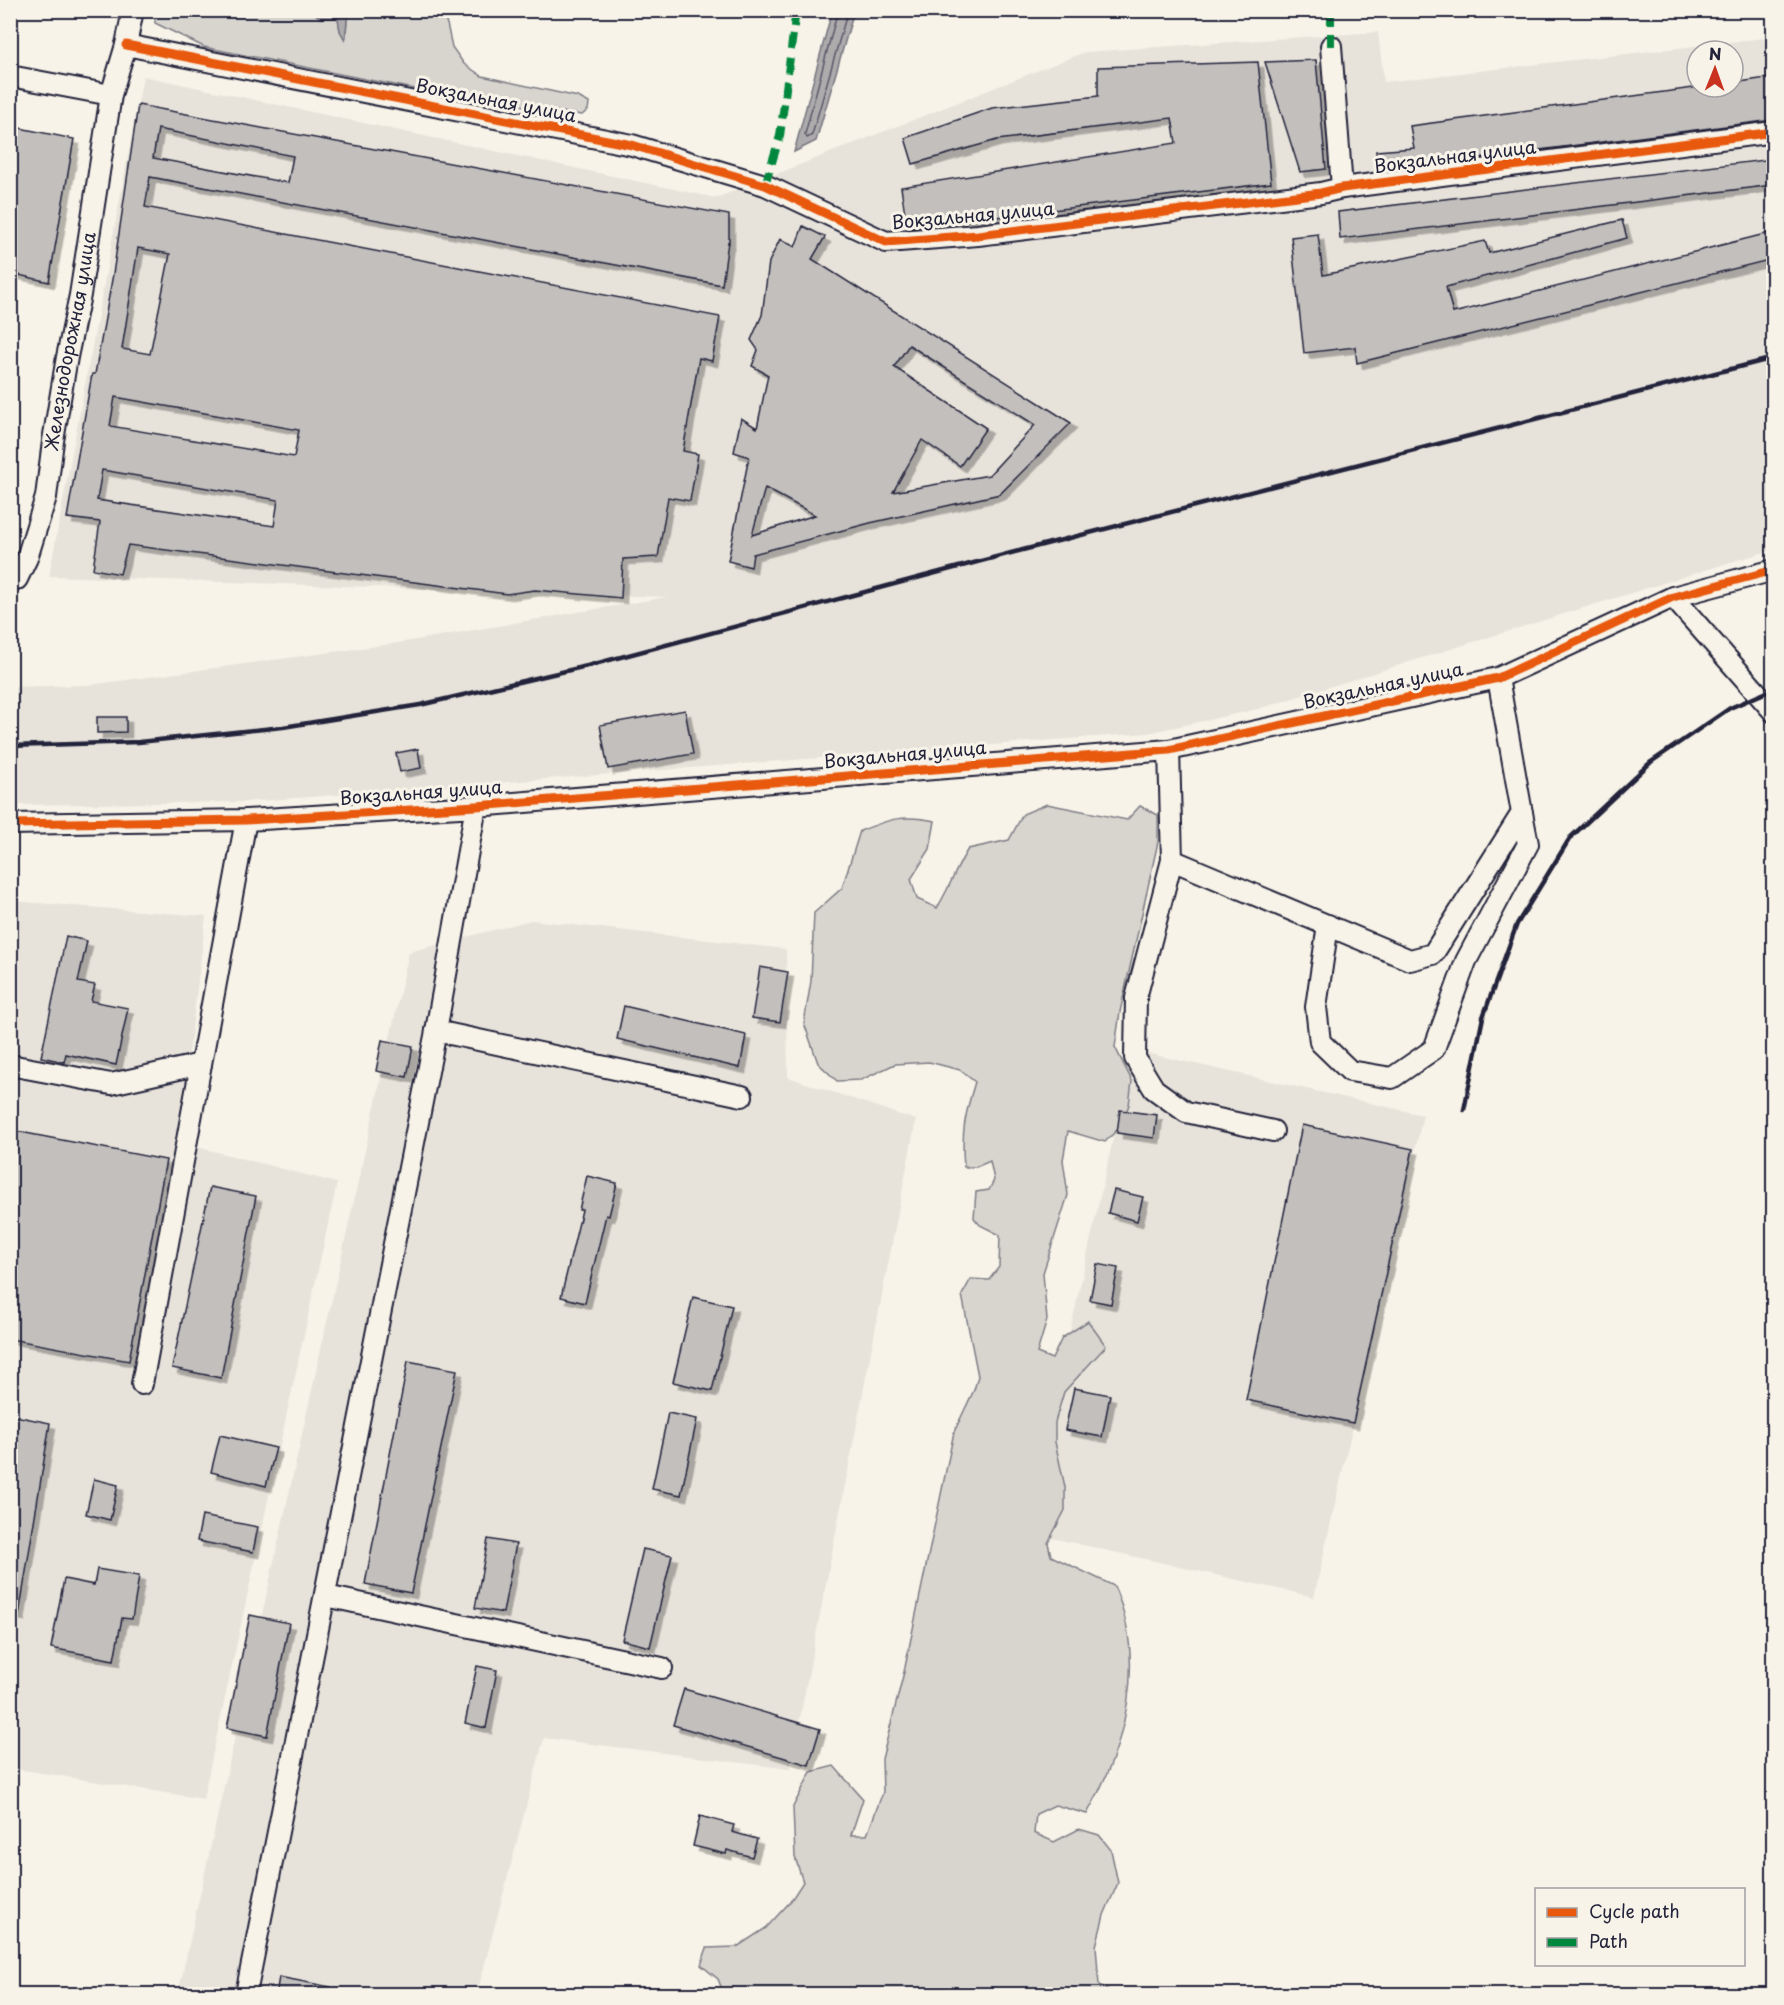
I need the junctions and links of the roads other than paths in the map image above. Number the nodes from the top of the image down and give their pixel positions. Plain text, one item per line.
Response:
1 (133, 10) edge
2 (126, 45) junction
3 (1331, 46) dead end
4 (10, 76) edge
5 (111, 95) junction
6 (1773, 132) edge
7 (1342, 188) junction
8 (1773, 570) edge
9 (10, 581) edge
10 (1673, 597) junction
11 (1498, 678) junction
12 (1773, 712) edge
13 (1169, 750) junction
14 (476, 806) junction
15 (1522, 813) junction
16 (246, 820) junction
17 (10, 824) edge
18 (1172, 860) junction
19 (1328, 925) junction
20 (436, 1031) junction
21 (201, 1064) junction
22 (10, 1065) edge
23 (742, 1096) dead end
24 (1273, 1131) dead end
25 (142, 1384) dead end
26 (326, 1596) junction
27 (662, 1668) dead end
28 (246, 1995) edge

1 - 2 street, Железнодорожная улица
2 - 5 street, Железнодорожная улица
2 - 7 street, Вокзальная улица
3 - 7 street
4 - 5 street
5 - 9 street, Железнодорожная улица
6 - 7 street, Вокзальная улица
8 - 10 street, Вокзальная улица
10 - 11 street, Вокзальная улица
10 - 12 street
11 - 13 street, Вокзальная улица
11 - 15 street
13 - 14 street, Вокзальная улица
13 - 18 street
14 - 16 street, Вокзальная улица
14 - 20 street
15 - 19 street
15 - 19 street
16 - 17 street, Вокзальная улица
16 - 21 street
18 - 19 street
18 - 24 street
20 - 23 street
20 - 26 street
21 - 22 street
21 - 25 street
26 - 27 street
26 - 28 street

